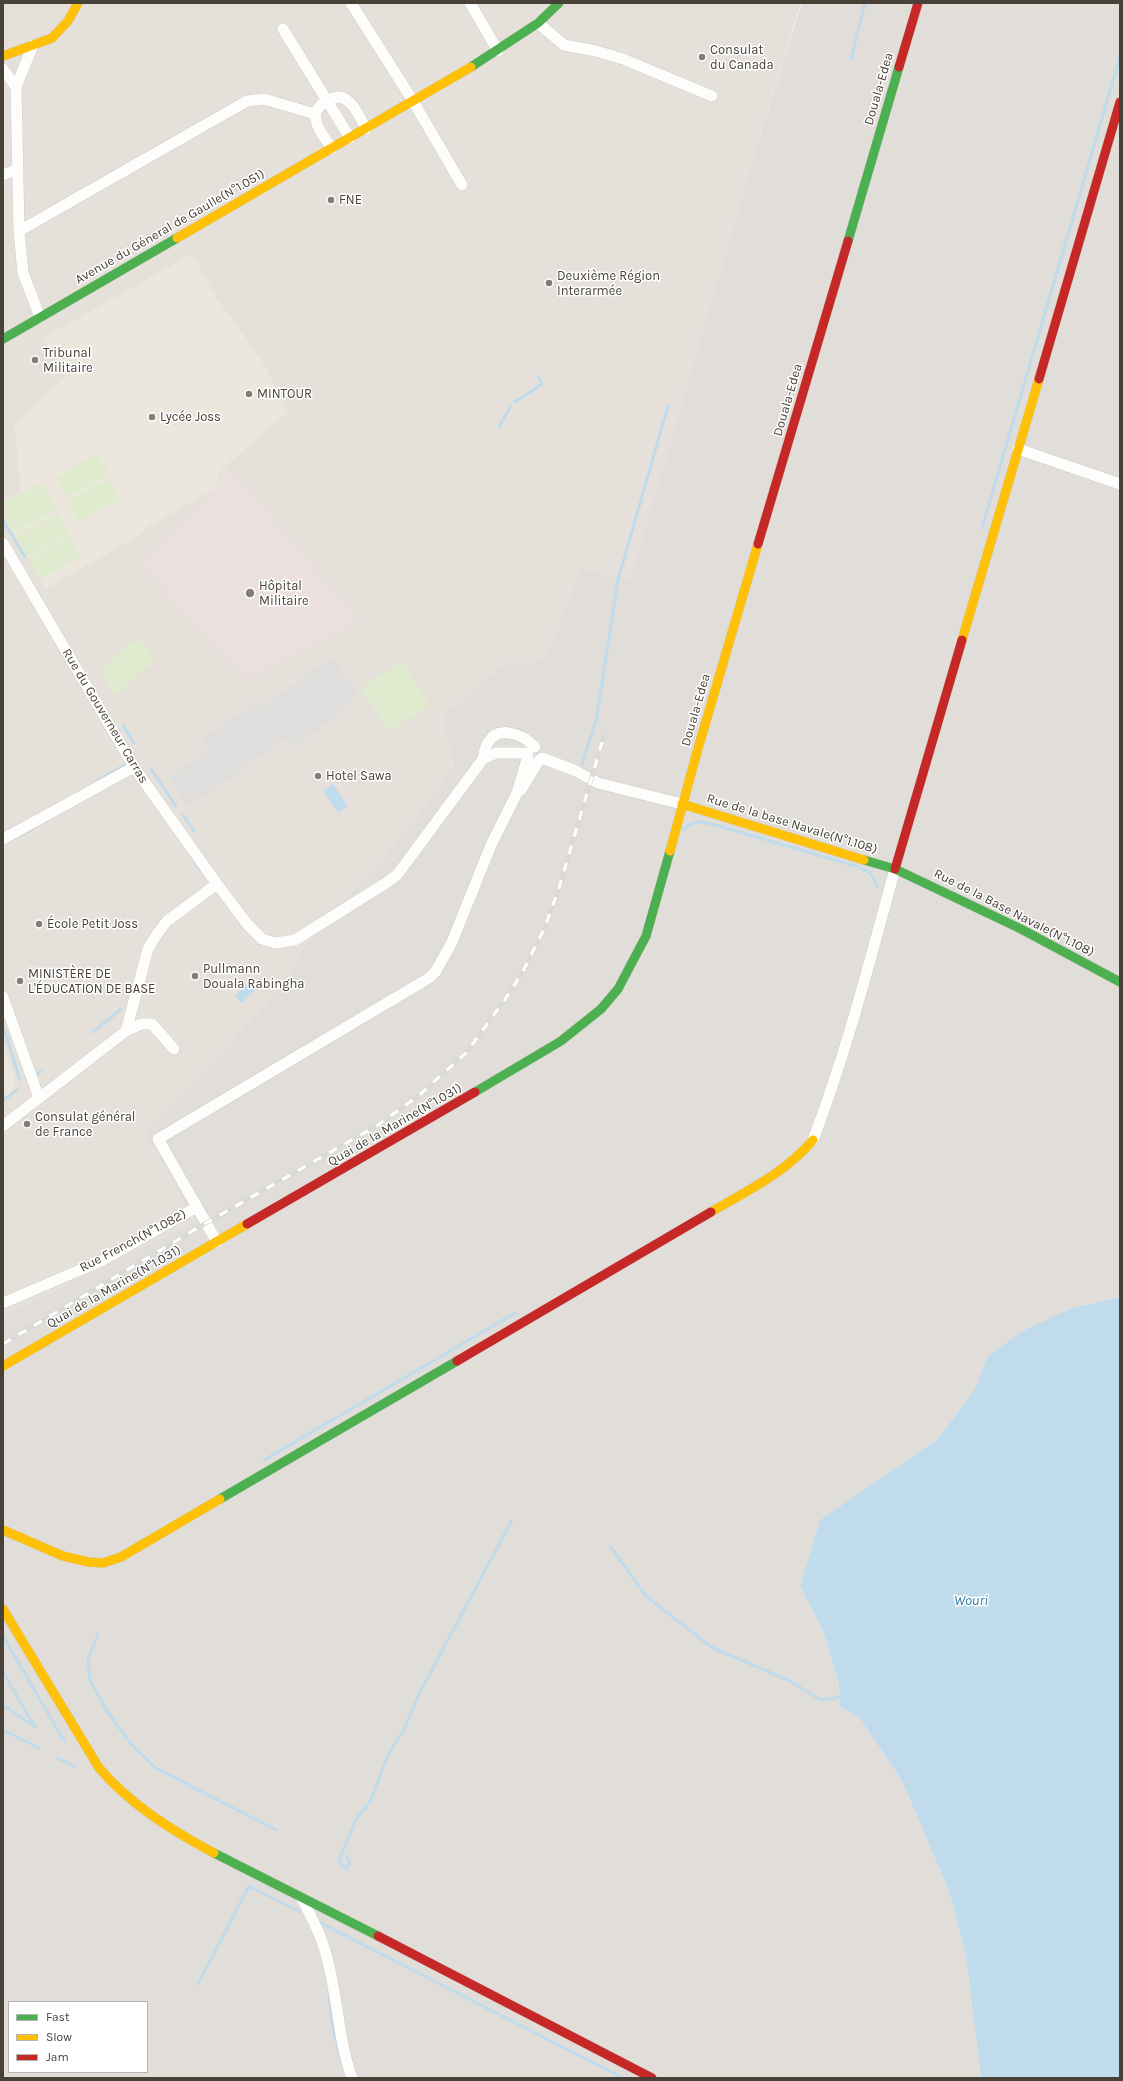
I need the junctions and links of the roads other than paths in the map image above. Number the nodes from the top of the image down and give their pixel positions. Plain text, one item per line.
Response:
1 (78, 3) edge
2 (351, 3) edge
3 (470, 3) edge
4 (559, 3) edge
5 (918, 3) edge
6 (538, 23) junction
7 (283, 29) dead end
8 (33, 45) junction
9 (498, 51) junction
10 (3, 56) edge
11 (3, 69) edge
12 (16, 87) junction
13 (712, 96) dead end
14 (326, 101) junction
15 (413, 101) junction
16 (1120, 102) edge
17 (315, 114) junction
18 (366, 129) junction
19 (350, 138) junction
20 (332, 148) junction
21 (18, 169) junction
22 (3, 175) edge
23 (462, 185) dead end
24 (20, 231) junction
25 (40, 317) junction
26 (3, 338) edge
27 (1018, 449) junction
28 (1120, 484) edge
29 (3, 543) edge
30 (530, 752) junction
31 (483, 759) junction
32 (540, 759) junction
33 (134, 767) junction
34 (517, 793) junction
35 (682, 804) junction
36 (3, 840) edge
37 (895, 868) junction
38 (217, 884) junction
39 (1120, 982) edge
40 (3, 997) edge
41 (126, 1031) junction
42 (174, 1049) dead end
43 (38, 1098) junction
44 (3, 1126) edge
45 (813, 1140) joint
46 (197, 1207) junction
47 (217, 1242) junction
48 (3, 1303) edge
49 (3, 1366) edge
50 (3, 1530) edge
51 (3, 1609) edge
52 (302, 1899) junction
53 (352, 2078) edge
54 (652, 2078) edge

1 - 8 main road
2 - 15 street
3 - 9 street
4 - 6 main road, Avenue du Géneral de Gaulle(N°1.051)
5 - 35 main road, Douala-Edea
6 - 9 main road, Avenue du Géneral de Gaulle(N°1.051)
6 - 13 street
7 - 14 street
8 - 10 main road
8 - 12 street
9 - 15 main road, Avenue du Géneral de Gaulle(N°1.051)
11 - 12 street
12 - 21 street
14 - 17 street
14 - 18 street
14 - 19 street
15 - 18 main road, Avenue du Géneral de Gaulle(N°1.051)
15 - 23 street
16 - 27 main road
17 - 20 street
17 - 24 street
18 - 19 main road, Avenue du Géneral de Gaulle(N°1.051)
19 - 20 main road, Avenue du Géneral de Gaulle(N°1.051)
20 - 25 main road, Avenue du Géneral de Gaulle(N°1.051)
21 - 22 street
21 - 24 street
24 - 25 street
25 - 26 main road, Avenue du Géneral de Gaulle(N°1.051)
27 - 28 street
27 - 37 main road
29 - 33 street, Rue du Gouverneur Carras
30 - 31 street
30 - 31 street, Rue du Gouverneur Carras
30 - 32 street
30 - 34 street
31 - 38 street, Rue du Gouverneur Carras
32 - 34 street
32 - 35 street
33 - 36 street
33 - 38 street, Rue du Gouverneur Carras
34 - 46 street
35 - 37 main road, Rue de la base Navale(N°1.108)
35 - 47 main road, Quai de la Marine(N°1.031)
37 - 39 main road, Rue de la Base Navale(N°1.108)
37 - 45 street
38 - 41 street
40 - 43 street
41 - 42 street
41 - 43 street
43 - 44 street
45 - 50 main road
46 - 47 street
46 - 48 street, Rue French(N°1.082)
47 - 49 main road, Quai de la Marine(N°1.031)
51 - 52 main road
52 - 53 street
52 - 54 main road

